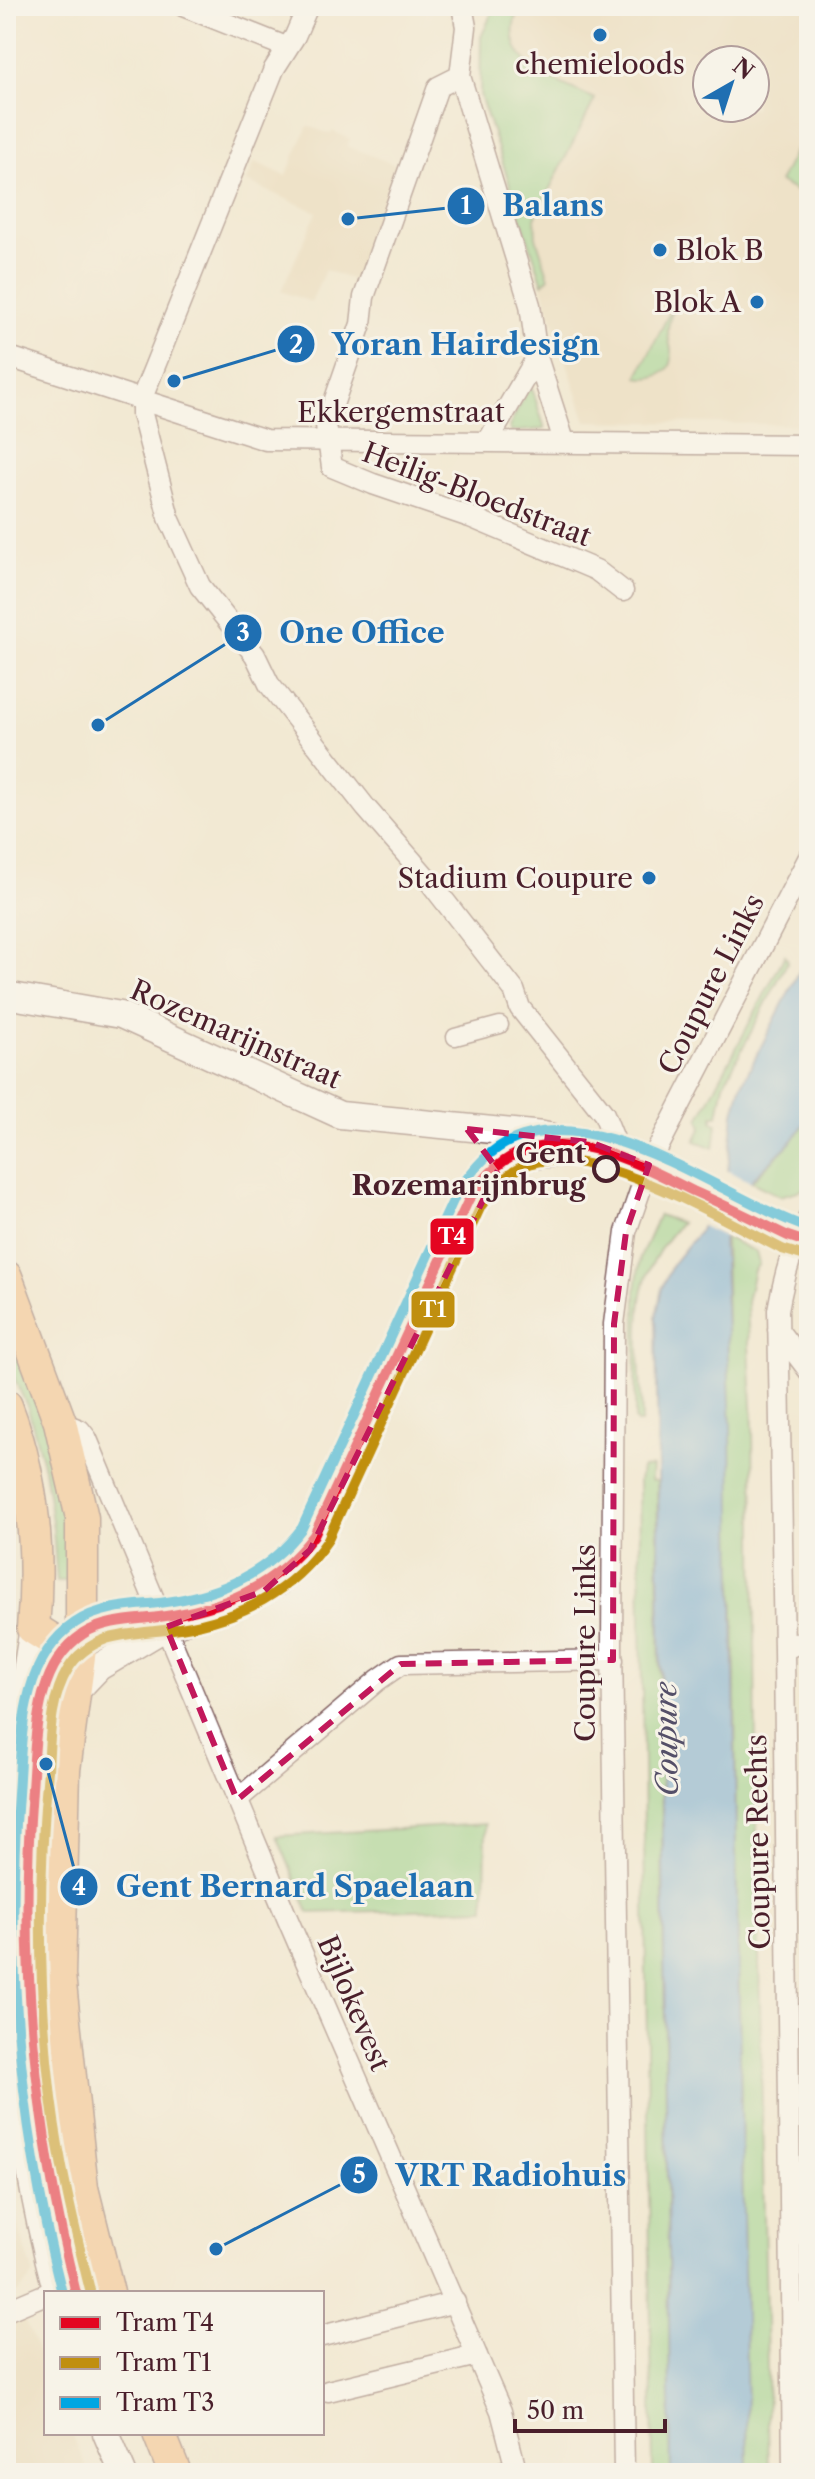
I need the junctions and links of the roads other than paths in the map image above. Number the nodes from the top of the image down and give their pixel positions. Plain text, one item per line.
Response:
1 (183, 6) edge
2 (308, 6) edge
3 (462, 6) edge
4 (286, 47) junction
5 (460, 76) junction
6 (6, 356) edge
7 (537, 357) junction
8 (142, 398) junction
9 (329, 440) junction
10 (488, 441) junction
11 (564, 441) junction
12 (809, 445) edge
13 (623, 591) dead end
14 (809, 857) edge
15 (6, 995) edge
16 (510, 1016) junction
17 (455, 1037) dead end
18 (467, 1129) junction
19 (632, 1157) junction
20 (498, 1170) junction
21 (805, 1233) edge
22 (6, 1277) edge
23 (778, 1330) junction
24 (809, 1371) edge
25 (8, 1419) edge
26 (60, 1422) junction
27 (166, 1627) junction
28 (33, 1628) junction
29 (809, 1638) edge
30 (784, 1650) junction
31 (613, 1660) junction
32 (85, 1671) junction
33 (237, 1800) junction
34 (12, 2088) edge
35 (799, 2195) edge
36 (52, 2291) edge
37 (108, 2291) edge
38 (44, 2296) edge
39 (455, 2302) junction
40 (6, 2311) edge
41 (324, 2335) edge
42 (477, 2355) junction
43 (328, 2391) dead end
44 (107, 2435) edge
45 (160, 2435) edge
46 (510, 2471) edge
47 (123, 2473) edge
48 (175, 2473) edge
49 (624, 2473) edge
50 (793, 2473) edge

1 - 4 street
2 - 4 street
3 - 5 street
4 - 8 street
5 - 7 street
5 - 9 street
6 - 8 street, Ekkergemstraat
7 - 10 street
7 - 11 street
8 - 9 street, Ekkergemstraat
8 - 16 street
9 - 10 street, Ekkergemstraat
9 - 13 street, Heilig-Bloedstraat
10 - 11 street, Ekkergemstraat
11 - 12 street, Ekkergemstraat
14 - 19 street, Coupure Links
15 - 18 street, Rozemarijnstraat
16 - 17 street
16 - 19 street
18 - 19 street, Rozemarijnstraat
18 - 20 street
19 - 20 street
19 - 21 street
19 - 31 street, Coupure Links
20 - 27 street
21 - 23 street, Coupure Rechts
22 - 26 main road
23 - 24 street
23 - 30 street, Coupure Rechts
25 - 28 main road
26 - 27 street, Bijlokevest
26 - 32 main road
27 - 32 street
27 - 33 street, Bijlokevest
28 - 32 main road
28 - 34 street
29 - 30 street
30 - 35 street, Coupure Rechts
31 - 33 street
31 - 49 street, Coupure Links
32 - 37 main road
33 - 39 street, Bijlokevest
34 - 36 street
35 - 50 street, Coupure Rechts
38 - 40 street
39 - 41 street
39 - 42 street, Bijlokevest
42 - 43 street
42 - 46 street, Bijlokevest
44 - 47 street
45 - 48 main road

